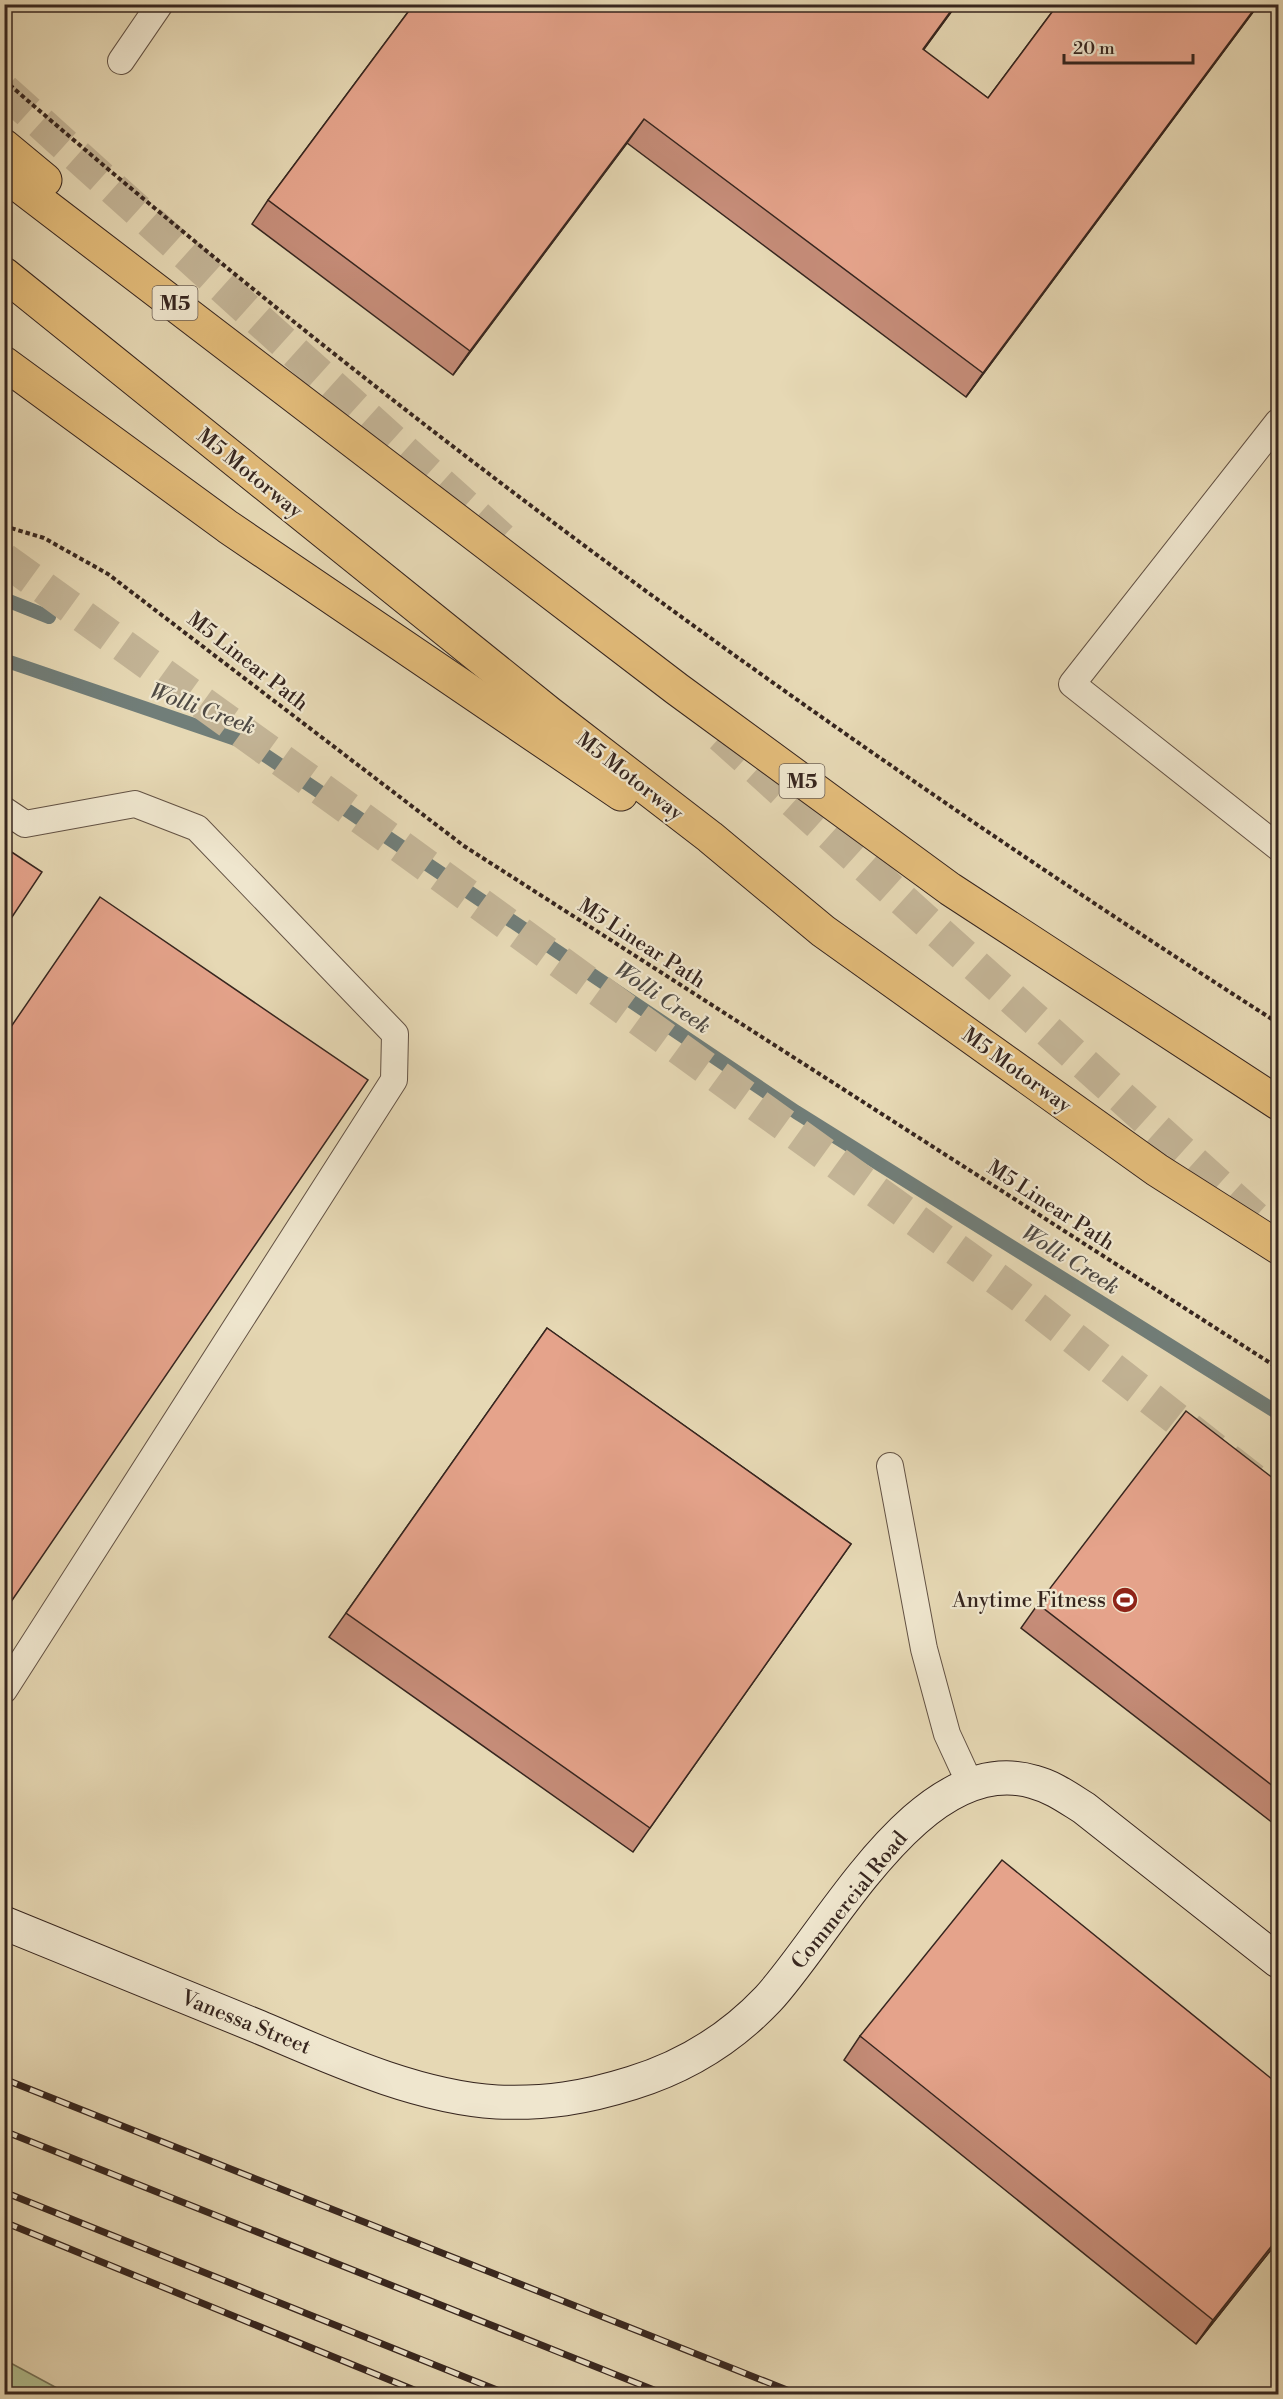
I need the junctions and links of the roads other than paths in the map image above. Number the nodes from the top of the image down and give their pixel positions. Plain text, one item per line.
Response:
1 (160, 4) edge
2 (121, 61) dead end
3 (4, 146) edge
4 (4, 174) edge
5 (4, 274) edge
6 (4, 363) edge
7 (1278, 422) edge
8 (345, 432) junction
9 (4, 810) edge
10 (1278, 847) edge
11 (823, 931) junction
12 (1278, 1103) edge
13 (1278, 1247) edge
14 (890, 1466) dead end
15 (4, 1690) edge
16 (971, 1786) junction
17 (4, 1923) edge
18 (1278, 1961) edge
19 (494, 2102) joint

1 - 2 lane
3 - 8 highway
4 - 8 highway, M5
5 - 11 highway, M5 Motorway
6 - 11 highway
7 - 10 lane
8 - 12 highway, M5
9 - 15 lane
11 - 13 highway, M5 Motorway
14 - 16 lane
16 - 18 main road, Commercial Road
16 - 19 main road, Commercial Road
17 - 19 main road, Vanessa Street

